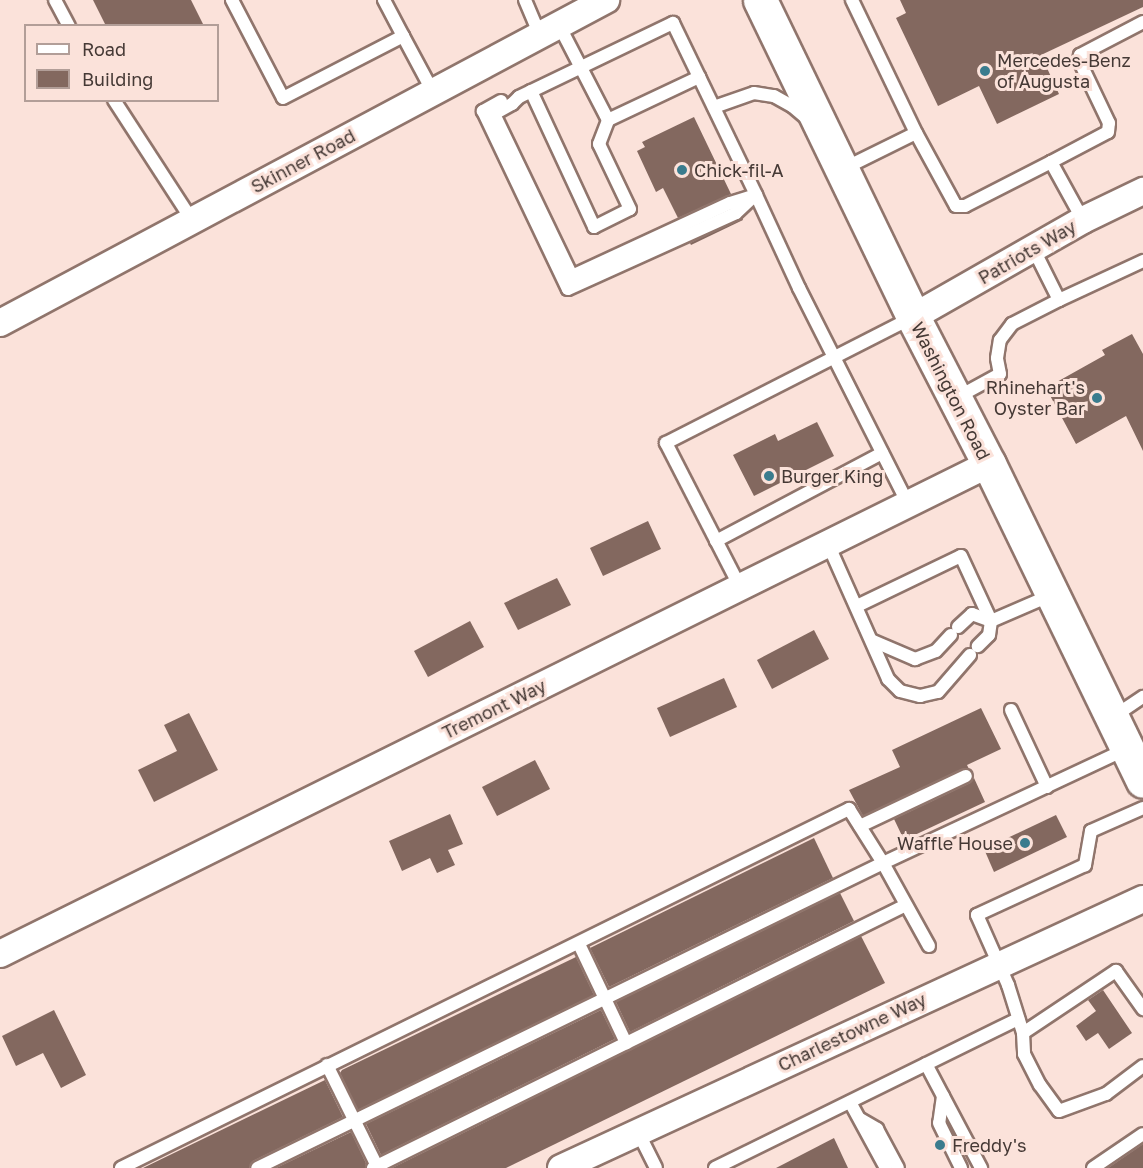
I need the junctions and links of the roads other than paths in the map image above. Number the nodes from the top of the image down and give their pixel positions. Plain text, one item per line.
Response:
1 (55, 0) edge
2 (232, 0) edge
3 (384, 0) edge
4 (525, 0) edge
5 (606, 0) edge
6 (852, 0) edge
7 (763, 1) edge
8 (1143, 22) edge
9 (68, 24) edge
10 (550, 30) junction
11 (403, 36) junction
12 (581, 67) junction
13 (699, 77) junction
14 (531, 91) junction
15 (433, 92) junction
16 (115, 102) edge
17 (714, 107) junction
18 (608, 120) junction
19 (916, 133) junction
20 (1051, 162) junction
21 (840, 166) junction
22 (1143, 191) edge
23 (756, 195) junction
24 (192, 220) junction
25 (1083, 220) junction
26 (1033, 248) junction
27 (1143, 261) edge
28 (1059, 300) junction
29 (913, 317) junction
30 (0, 323) edge
31 (834, 358) junction
32 (955, 399) junction
33 (882, 453) junction
34 (989, 464) junction
35 (908, 504) junction
36 (716, 541) junction
37 (828, 544) junction
38 (740, 587) junction
39 (1052, 594) junction
40 (856, 606) junction
41 (991, 621) junction
42 (873, 641) junction
43 (1143, 697) edge
44 (1011, 710) dead end
45 (1112, 717) junction
46 (1127, 748) junction
47 (966, 776) dead end
48 (1143, 781) edge
49 (1047, 787) junction
50 (1143, 808) edge
51 (860, 826) junction
52 (883, 863) junction
53 (1143, 898) edge
54 (906, 905) junction
55 (579, 944) junction
56 (929, 946) dead end
57 (0, 954) edge
58 (998, 964) junction
59 (604, 997) junction
60 (1143, 1009) edge
61 (1018, 1019) junction
62 (1023, 1033) junction
63 (626, 1043) junction
64 (926, 1064) junction
65 (327, 1065) junction
66 (1143, 1066) edge
67 (943, 1096) junction
68 (850, 1102) junction
69 (353, 1119) junction
70 (859, 1119) junction
71 (638, 1132) junction
72 (1143, 1134) edge
73 (375, 1167) edge
74 (121, 1168) edge
75 (257, 1168) edge
76 (561, 1168) edge
77 (656, 1168) edge
78 (715, 1168) edge
79 (886, 1168) edge
80 (898, 1168) edge
81 (962, 1168) edge
82 (981, 1168) edge
83 (1093, 1168) edge

1 - 9 lane
2 - 11 lane
3 - 11 lane
4 - 10 lane
5 - 10 street, Skinner Road
6 - 19 lane
7 - 21 main road, Washington Road
8 - 20 lane
10 - 12 lane
10 - 15 street, Skinner Road
11 - 15 lane
12 - 13 lane
12 - 14 lane
12 - 18 lane
13 - 17 lane
13 - 18 lane
14 - 18 lane
14 - 23 lane
15 - 24 street, Skinner Road
16 - 24 lane
17 - 21 lane
17 - 23 lane
19 - 20 lane
19 - 21 lane
20 - 25 lane
21 - 29 main road, Washington Road
22 - 25 street, Patriots Way
23 - 31 lane
24 - 30 street, Skinner Road
25 - 26 street, Patriots Way
26 - 28 lane
26 - 29 street, Patriots Way
27 - 28 lane
28 - 32 lane
29 - 31 lane
29 - 32 main road, Washington Road
31 - 33 lane
31 - 36 lane
32 - 34 main road, Washington Road
33 - 35 lane
33 - 36 lane
34 - 35 street, Tremont Way
34 - 39 main road, Washington Road
35 - 37 street, Tremont Way
36 - 38 lane
37 - 38 street, Tremont Way
37 - 40 lane
38 - 57 street, Tremont Way
39 - 41 lane
39 - 45 main road, Washington Road
40 - 41 lane
40 - 42 lane
41 - 42 lane
41 - 42 lane
43 - 45 lane
44 - 49 lane
45 - 46 main road, Washington Road
46 - 48 main road, Washington Road
46 - 49 lane
47 - 51 lane
49 - 52 lane
50 - 58 lane
51 - 52 lane
51 - 55 lane
52 - 54 lane
52 - 59 lane
53 - 58 street, Charlestowne Way
54 - 56 lane
54 - 63 lane
55 - 59 lane
55 - 65 lane
58 - 61 lane
58 - 71 street, Charlestowne Way
59 - 63 lane
59 - 69 lane
60 - 62 lane
61 - 62 lane
61 - 64 lane
62 - 66 lane
63 - 73 lane
64 - 67 lane
64 - 68 lane
65 - 69 lane
65 - 74 lane
67 - 81 lane
67 - 82 lane
68 - 70 lane
68 - 78 lane
69 - 73 lane
69 - 75 lane
70 - 79 lane
70 - 80 lane
71 - 76 street, Charlestowne Way
71 - 77 lane
72 - 83 lane

